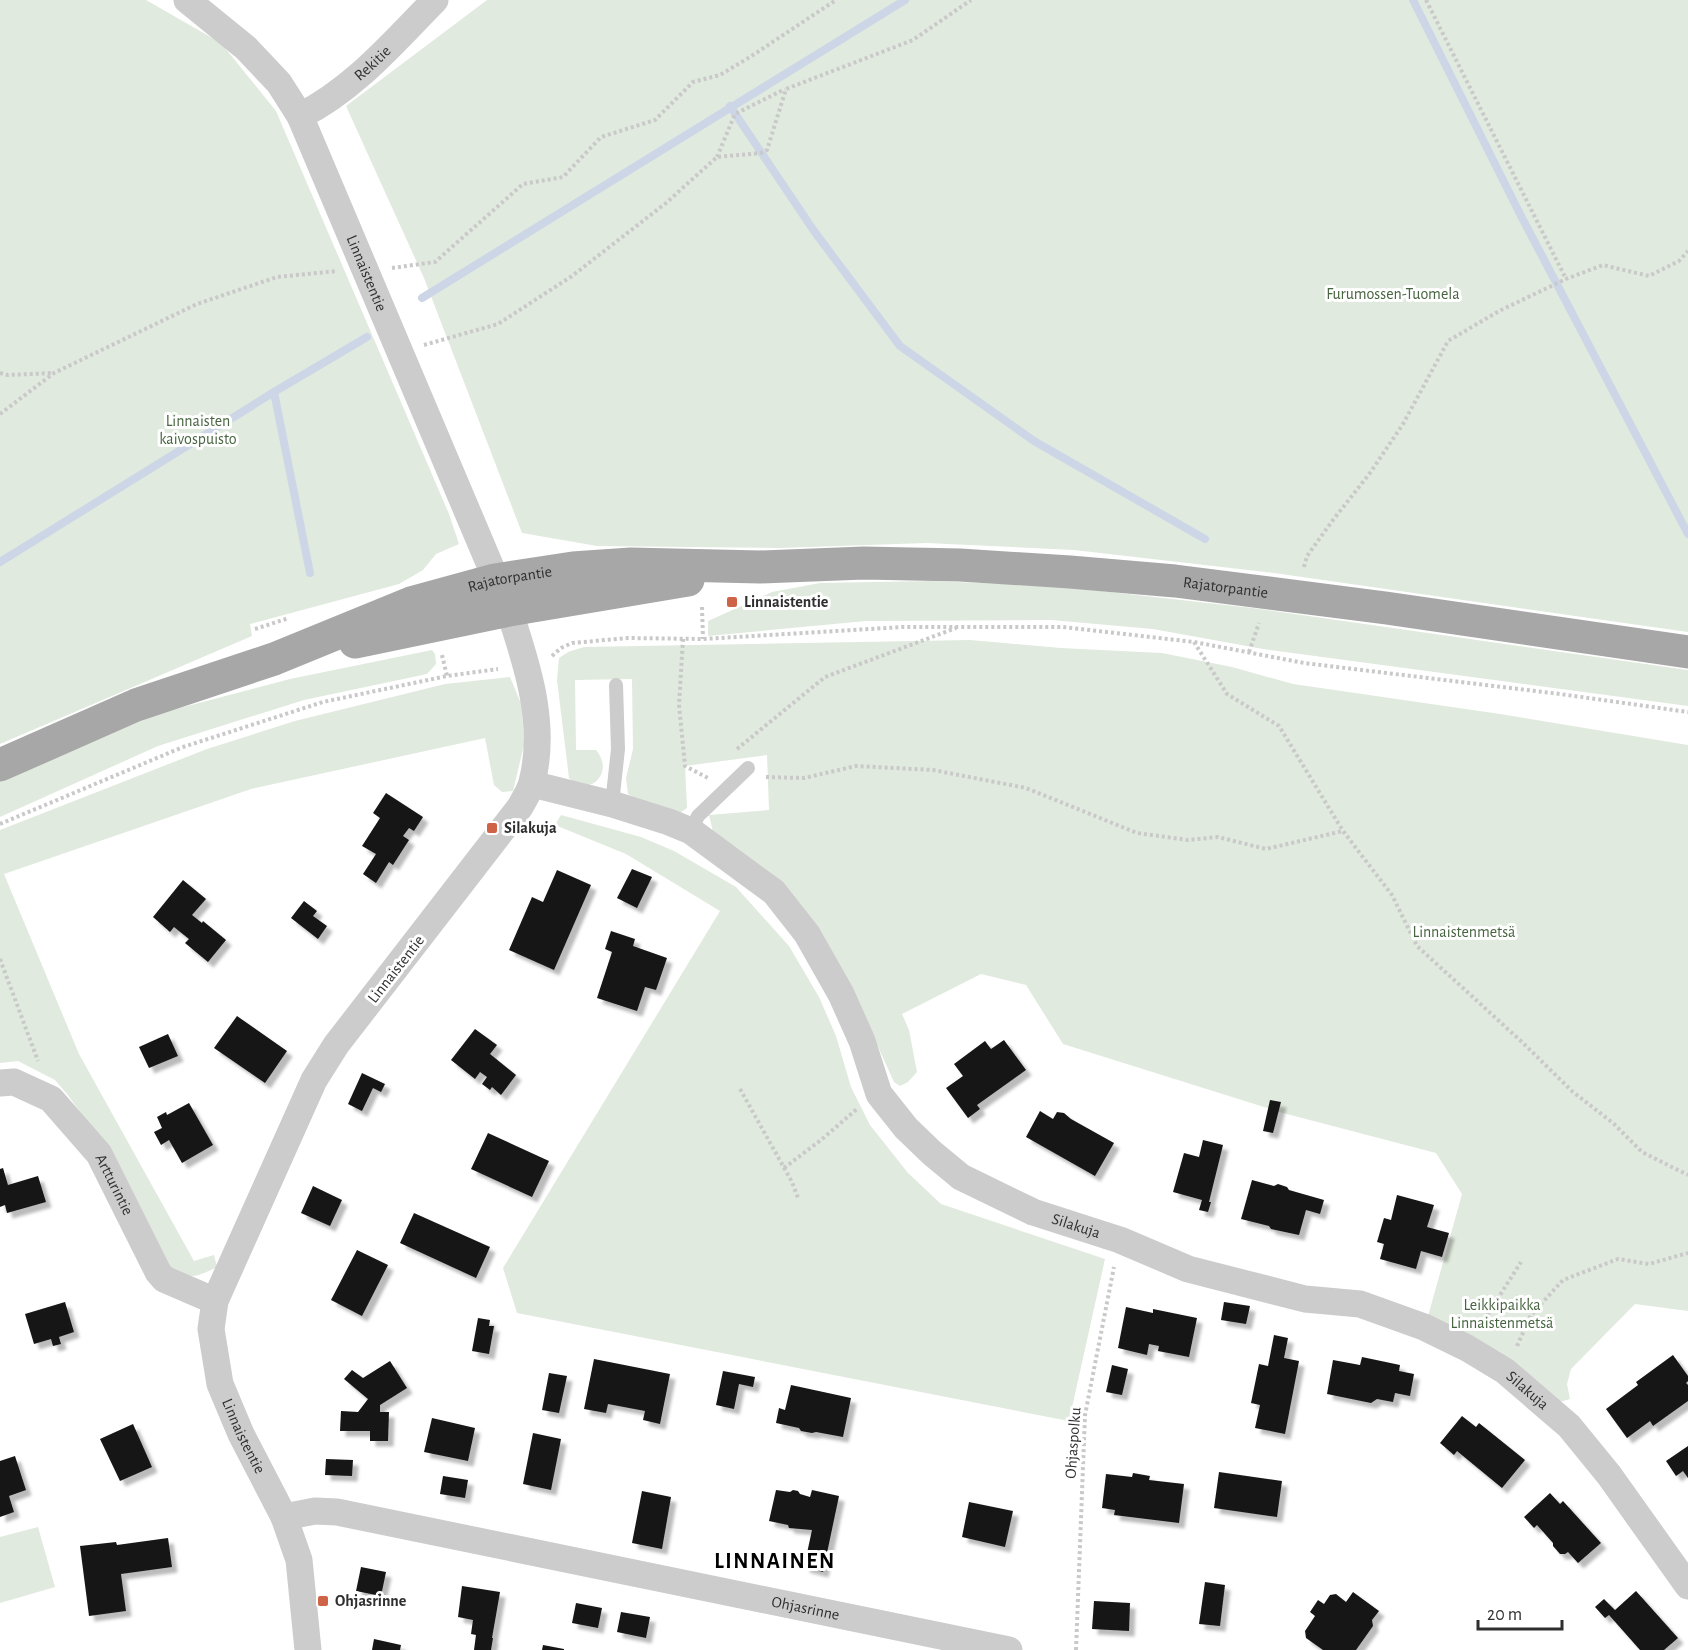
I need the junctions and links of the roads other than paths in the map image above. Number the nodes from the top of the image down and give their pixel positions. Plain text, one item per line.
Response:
1 (187, 0) edge
2 (435, 0) edge
3 (300, 116) junction
4 (760, 567) junction
5 (495, 580) junction
6 (509, 610) junction
7 (1688, 652) edge
8 (274, 659) junction
9 (616, 686) dead end
10 (0, 765) edge
11 (748, 768) road end
12 (532, 784) junction
13 (612, 804) junction
14 (691, 831) junction
15 (0, 1083) edge
16 (215, 1301) junction
17 (284, 1517) junction
18 (1688, 1586) edge
19 (308, 1650) edge
20 (1009, 1650) edge

1 - 3 street, Linnaistentie
2 - 3 street, Rekitie
3 - 5 street, Linnaistentie
4 - 5 main road, Rajatorpantie
4 - 6 main road, Rajatorpantie
4 - 7 main road, Rajatorpantie
5 - 6 street, Linnaistentie
5 - 8 main road, Rajatorpantie
6 - 8 main road, Rajatorpantie
6 - 12 street, Linnaistentie
8 - 10 main road, Rajatorpantie
9 - 13 lane
11 - 14 lane
12 - 13 street, Silakuja
12 - 16 street, Linnaistentie
13 - 14 street, Silakuja
14 - 18 street, Silakuja
15 - 16 street, Artturintie
16 - 17 street, Linnaistentie
17 - 19 street, Linnaistentie
17 - 20 street, Ohjasrinne

